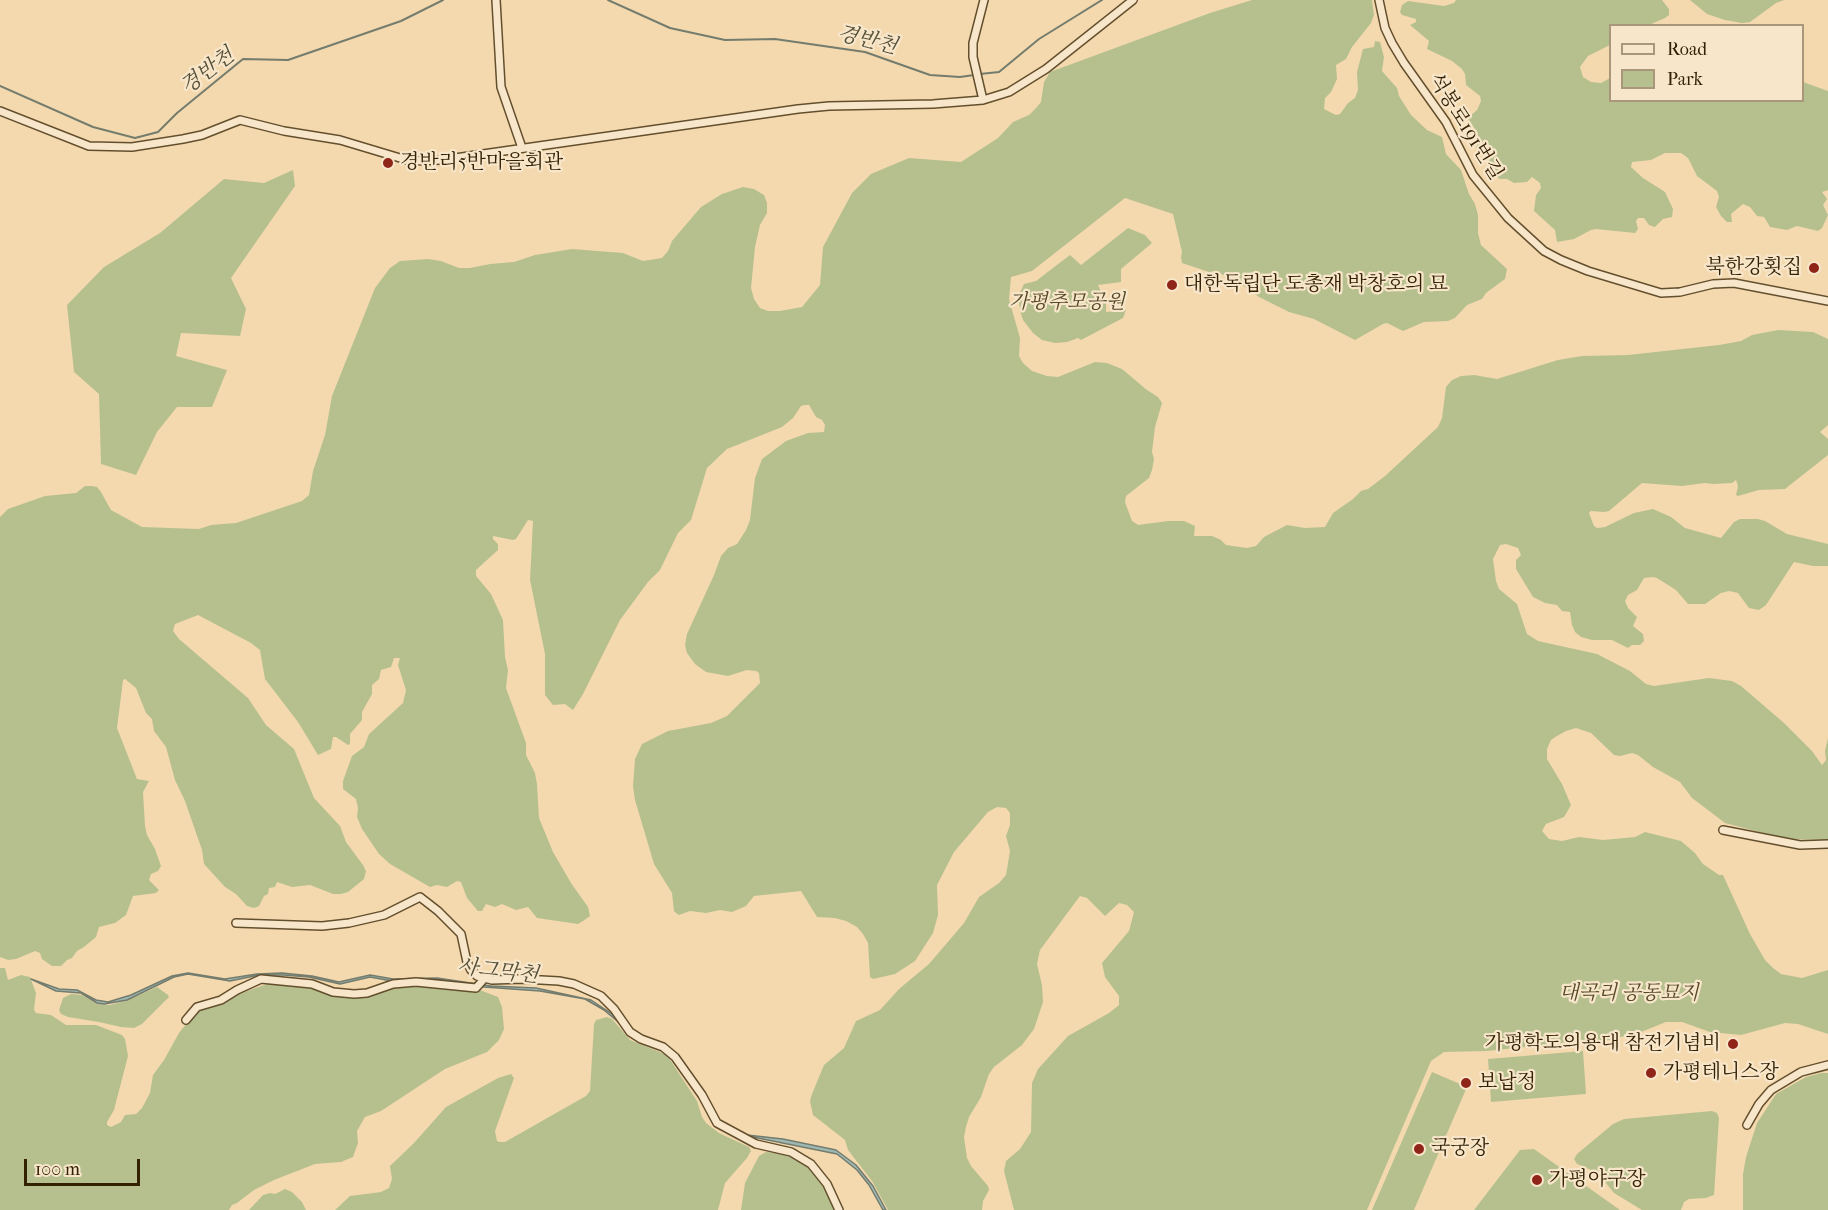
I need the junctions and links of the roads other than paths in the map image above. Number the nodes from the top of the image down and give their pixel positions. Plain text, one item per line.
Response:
1 (496, 0) edge
2 (984, 0) edge
3 (1133, 0) edge
4 (1379, 0) edge
5 (983, 100) junction
6 (0, 111) edge
7 (522, 148) junction
8 (1828, 302) edge
9 (1723, 830) dead end
10 (1828, 844) edge
11 (237, 923) dead end
12 (483, 980) junction
13 (186, 1020) dead end
14 (1828, 1065) edge
15 (1747, 1125) dead end
16 (838, 1210) edge

1 - 7 street
2 - 5 street
3 - 5 street
4 - 8 street, 석봉로191번길
5 - 7 street
6 - 7 street
9 - 10 street
11 - 12 street
12 - 13 street
12 - 16 street
14 - 15 street

